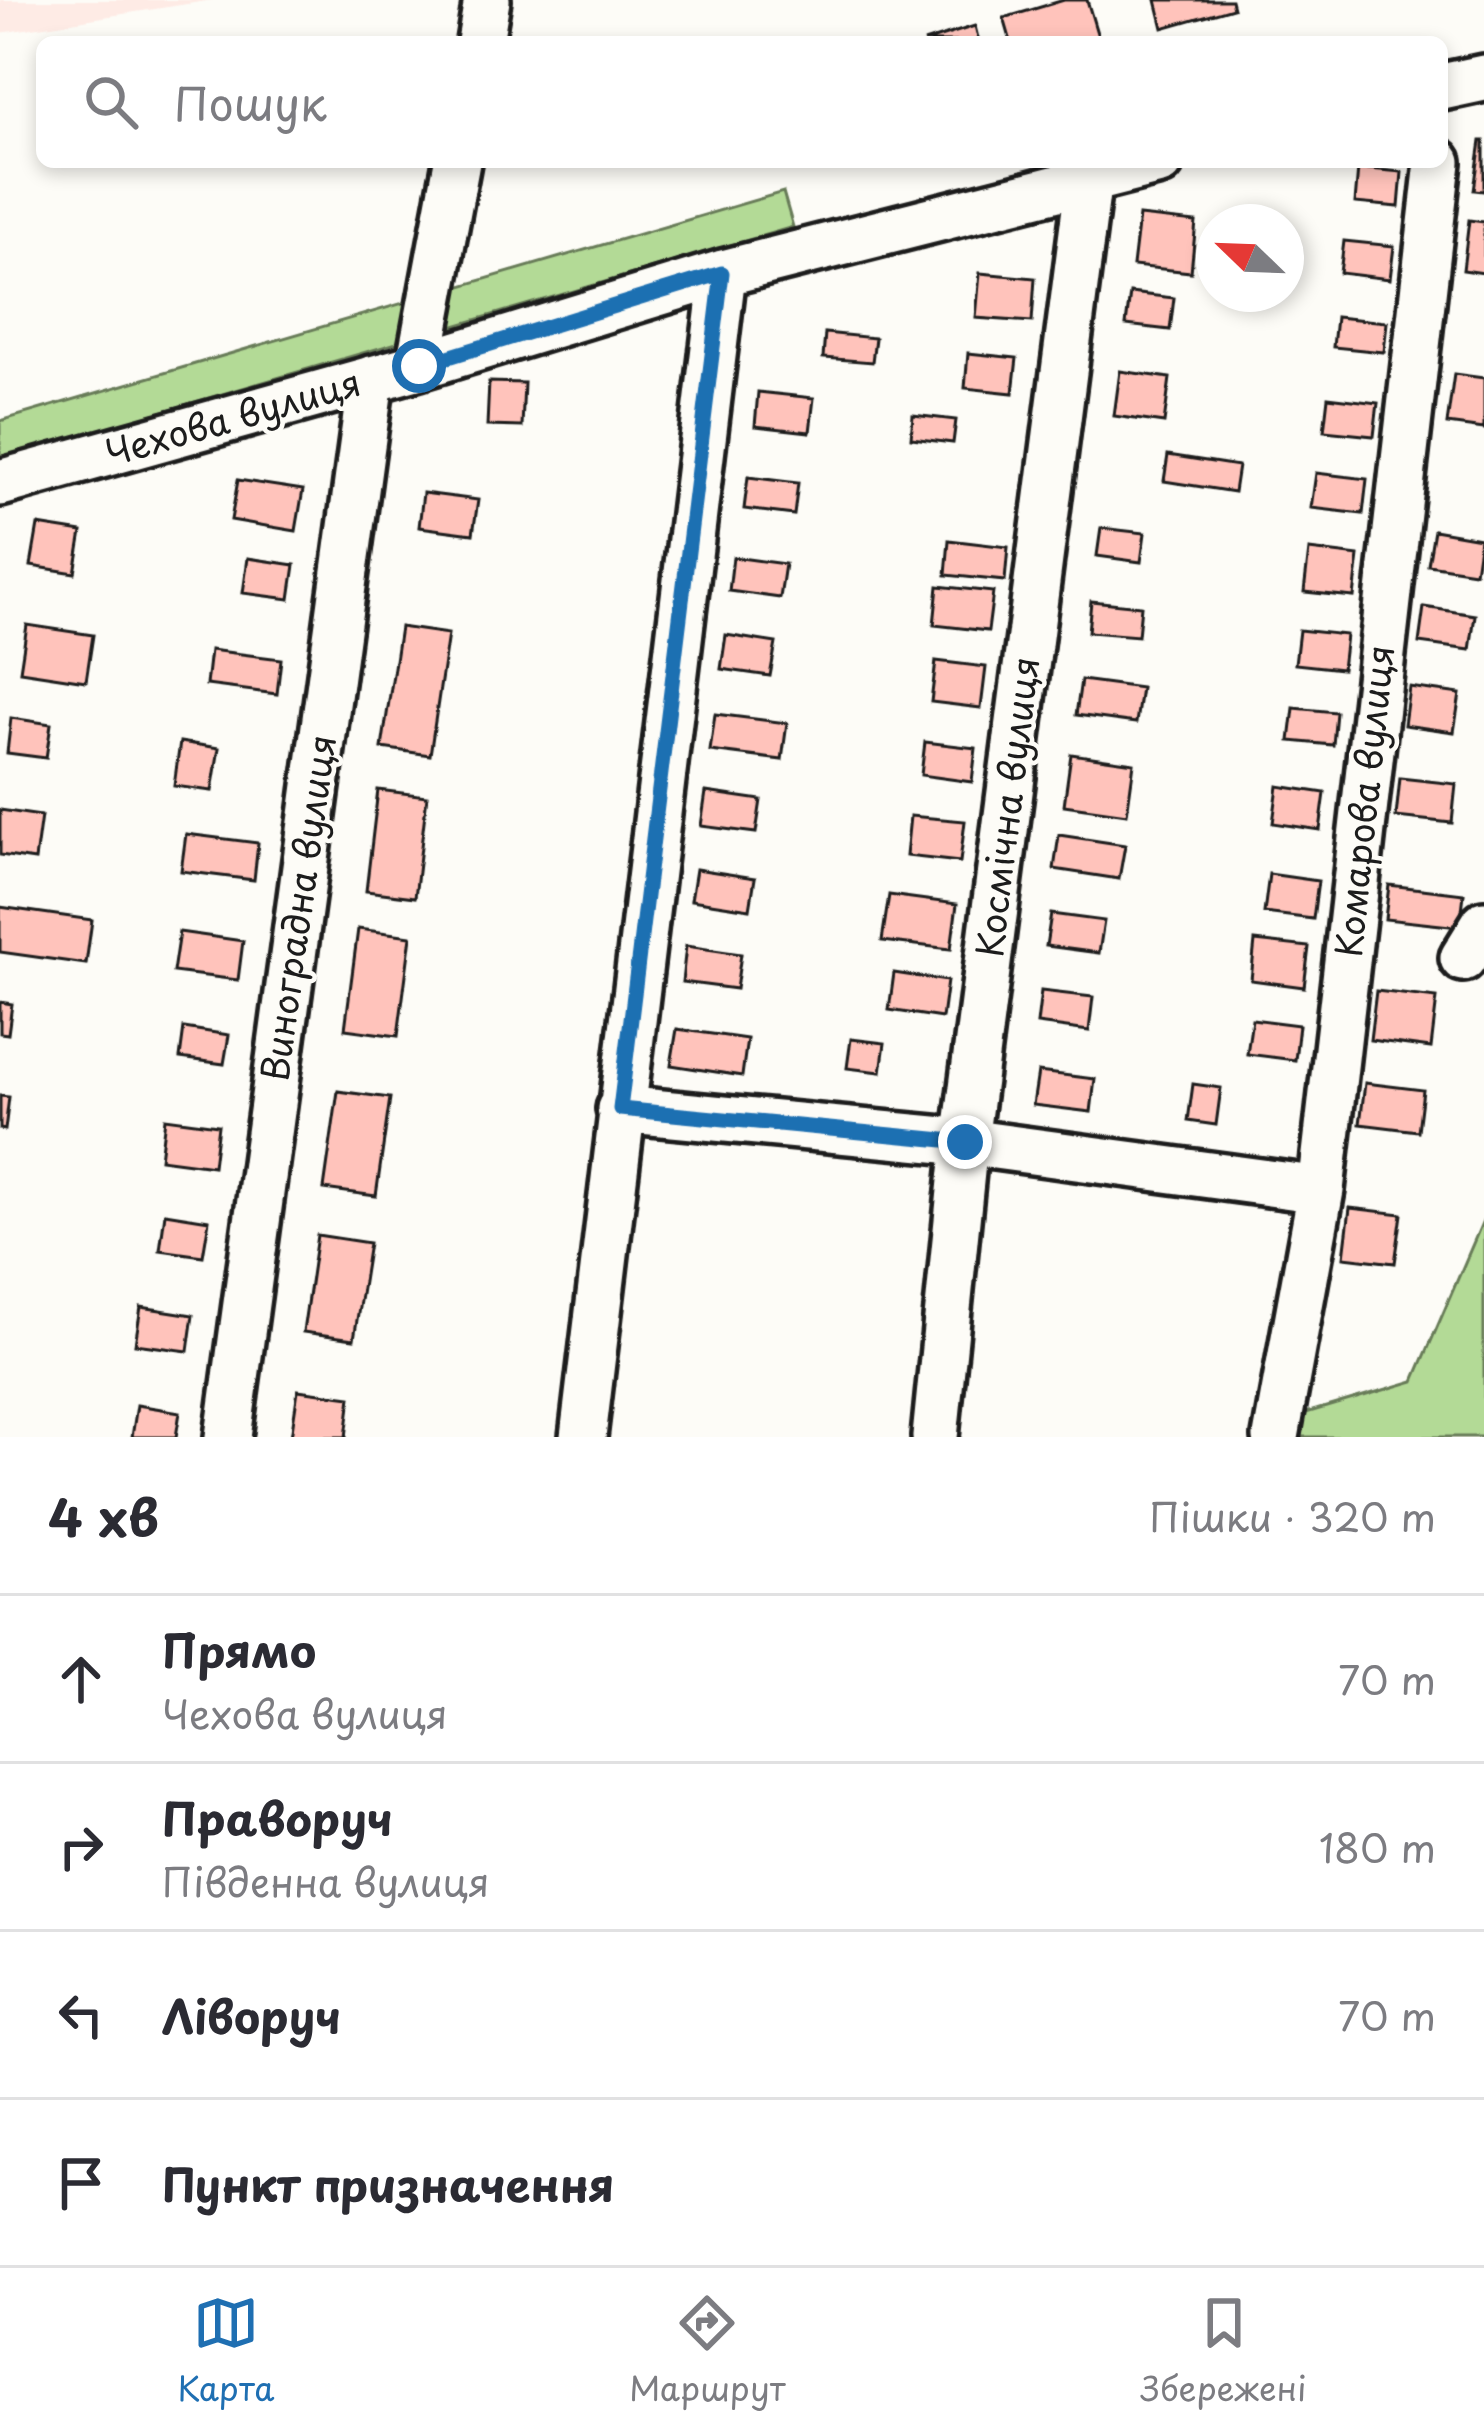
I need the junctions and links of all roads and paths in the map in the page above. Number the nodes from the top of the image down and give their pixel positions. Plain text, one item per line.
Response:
1 (488, 0) edge
2 (481, 36) edge
3 (456, 168) edge
4 (1133, 168) edge
5 (1437, 168) edge
6 (1089, 178) junction
7 (722, 273) junction
8 (419, 366) junction
9 (370, 379) junction
10 (0, 483) edge
11 (620, 1109) junction
12 (965, 1142) junction
13 (1321, 1190) junction
14 (228, 1437) edge
15 (583, 1437) edge
16 (935, 1437) edge
17 (1276, 1437) edge

1 - 2 street
3 - 8 street
4 - 6 street, Чехова вулиця
5 - 13 street, Комарова вулиця
6 - 7 street, Чехова вулиця
6 - 12 street, Космічна вулиця
7 - 8 street, Чехова вулиця
7 - 11 street
8 - 9 street, Чехова вулиця
9 - 10 street, Чехова вулиця
9 - 14 street, Виноградна вулиця
11 - 12 street
11 - 15 street
12 - 13 street
12 - 16 street, Космічна вулиця
13 - 17 street, Комарова вулиця

